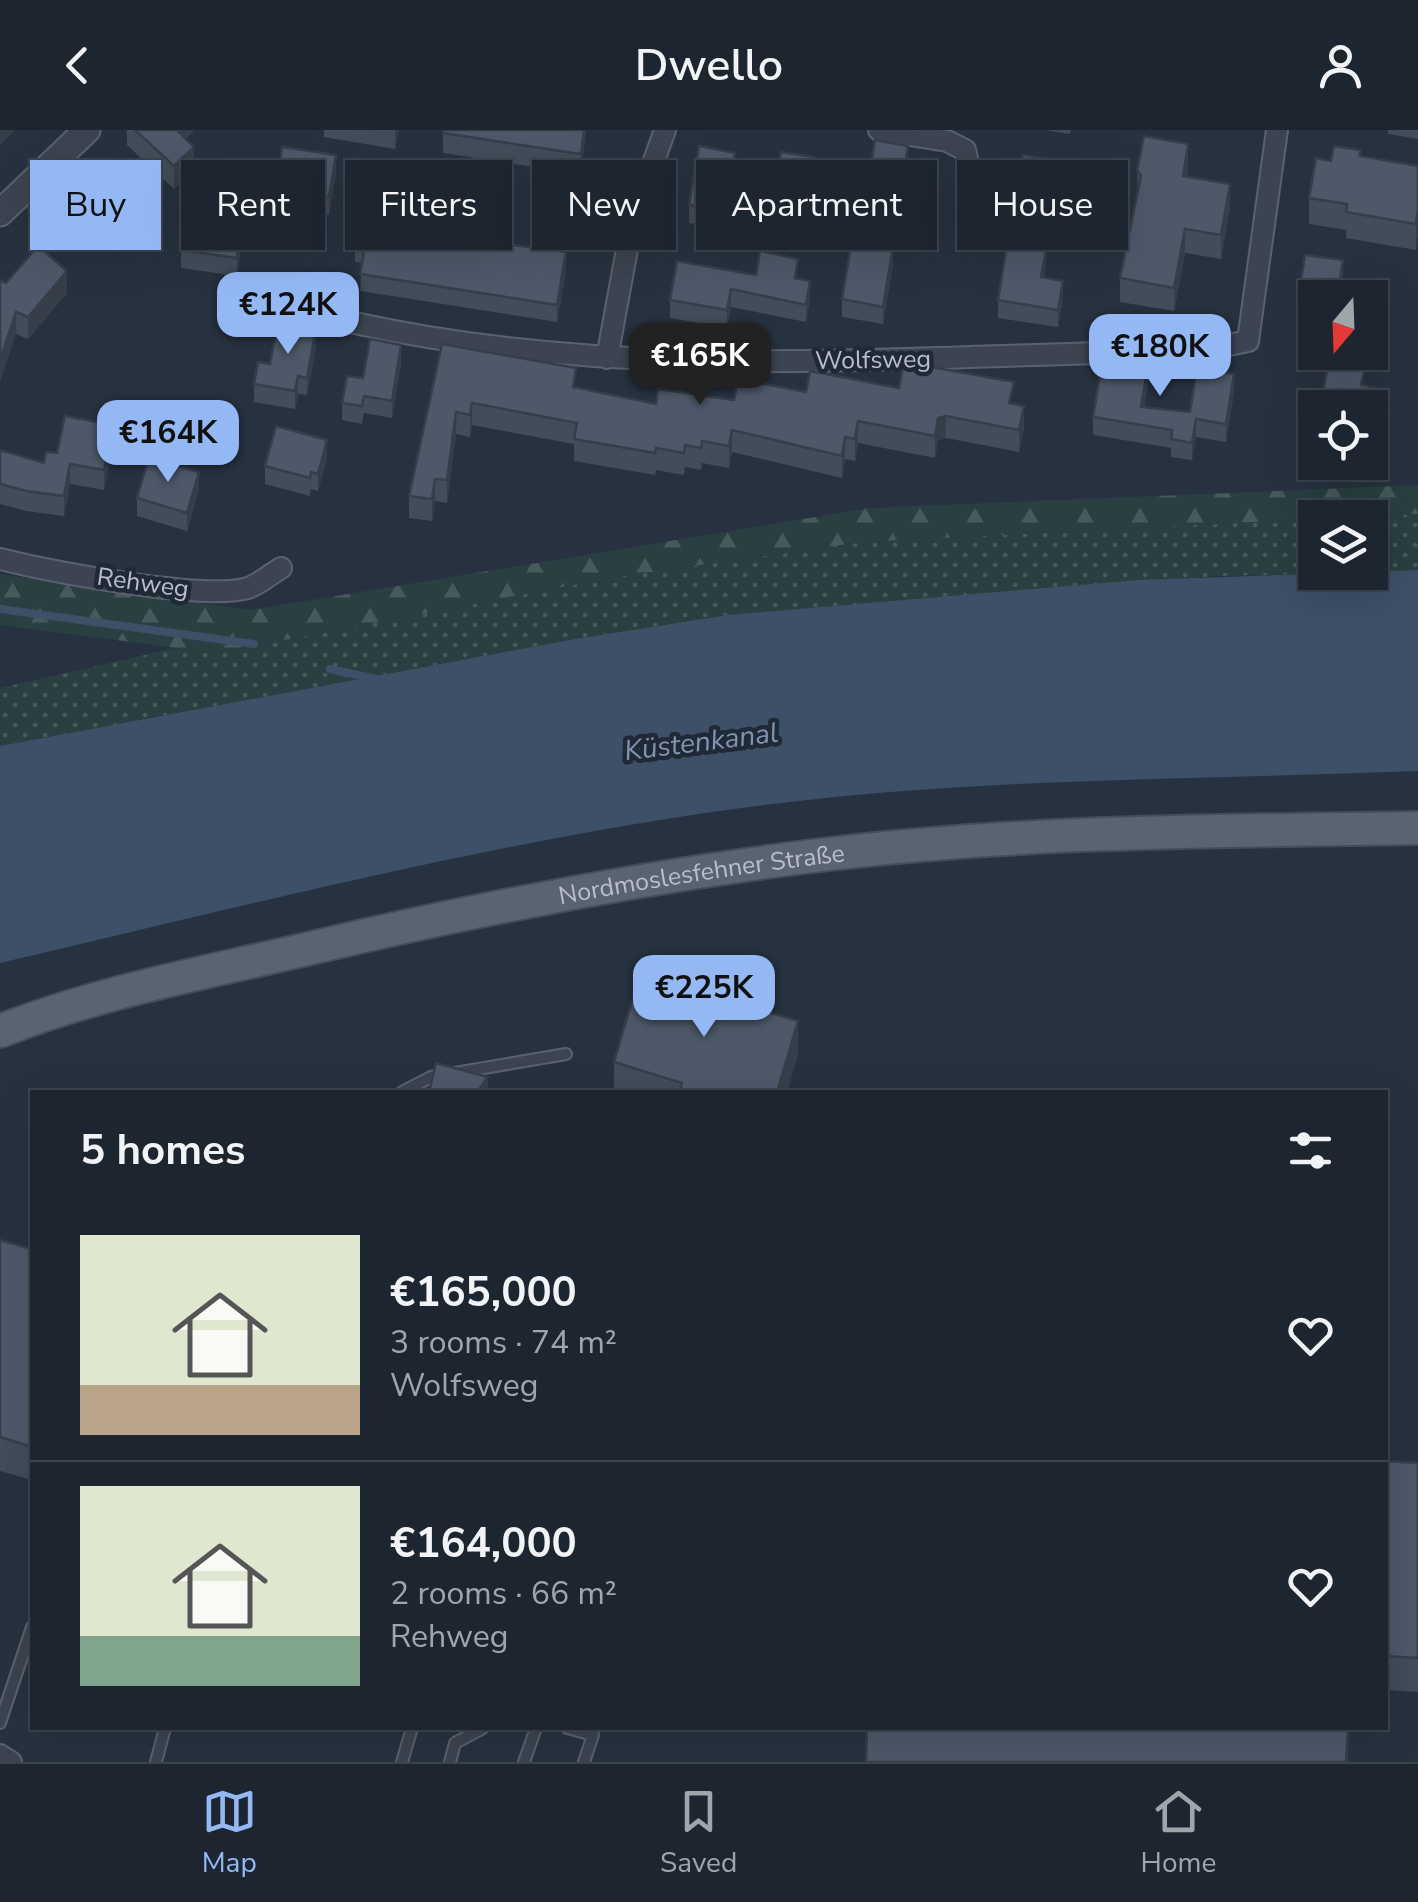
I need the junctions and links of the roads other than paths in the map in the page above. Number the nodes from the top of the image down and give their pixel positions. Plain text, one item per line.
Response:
1 (87, 130) edge
2 (664, 130) edge
3 (879, 130) edge
4 (1277, 130) edge
5 (967, 160) edge
6 (0, 213) edge
7 (299, 290) dead end
8 (607, 358) junction
9 (0, 559) edge
10 (281, 568) dead end
11 (1418, 828) edge
12 (0, 1031) edge
13 (566, 1054) dead end
14 (406, 1090) edge
15 (30, 1633) edge
16 (0, 1724) edge
17 (164, 1730) edge
18 (411, 1730) edge
19 (479, 1730) edge
20 (535, 1730) edge
21 (574, 1730) edge
22 (0, 1755) edge
23 (11, 1762) edge
24 (156, 1762) edge
25 (402, 1762) edge
26 (450, 1762) edge
27 (524, 1762) edge
28 (584, 1762) edge

1 - 6 street
2 - 8 street
3 - 5 street
4 - 8 street, Wolfsweg
7 - 8 street, Wolfsweg
9 - 10 street, Rehweg
11 - 12 main road, Nordmoslesfehner Straße
13 - 14 lane
15 - 16 lane
17 - 24 lane
18 - 25 lane
19 - 26 lane
20 - 27 lane
21 - 28 lane
22 - 23 street

